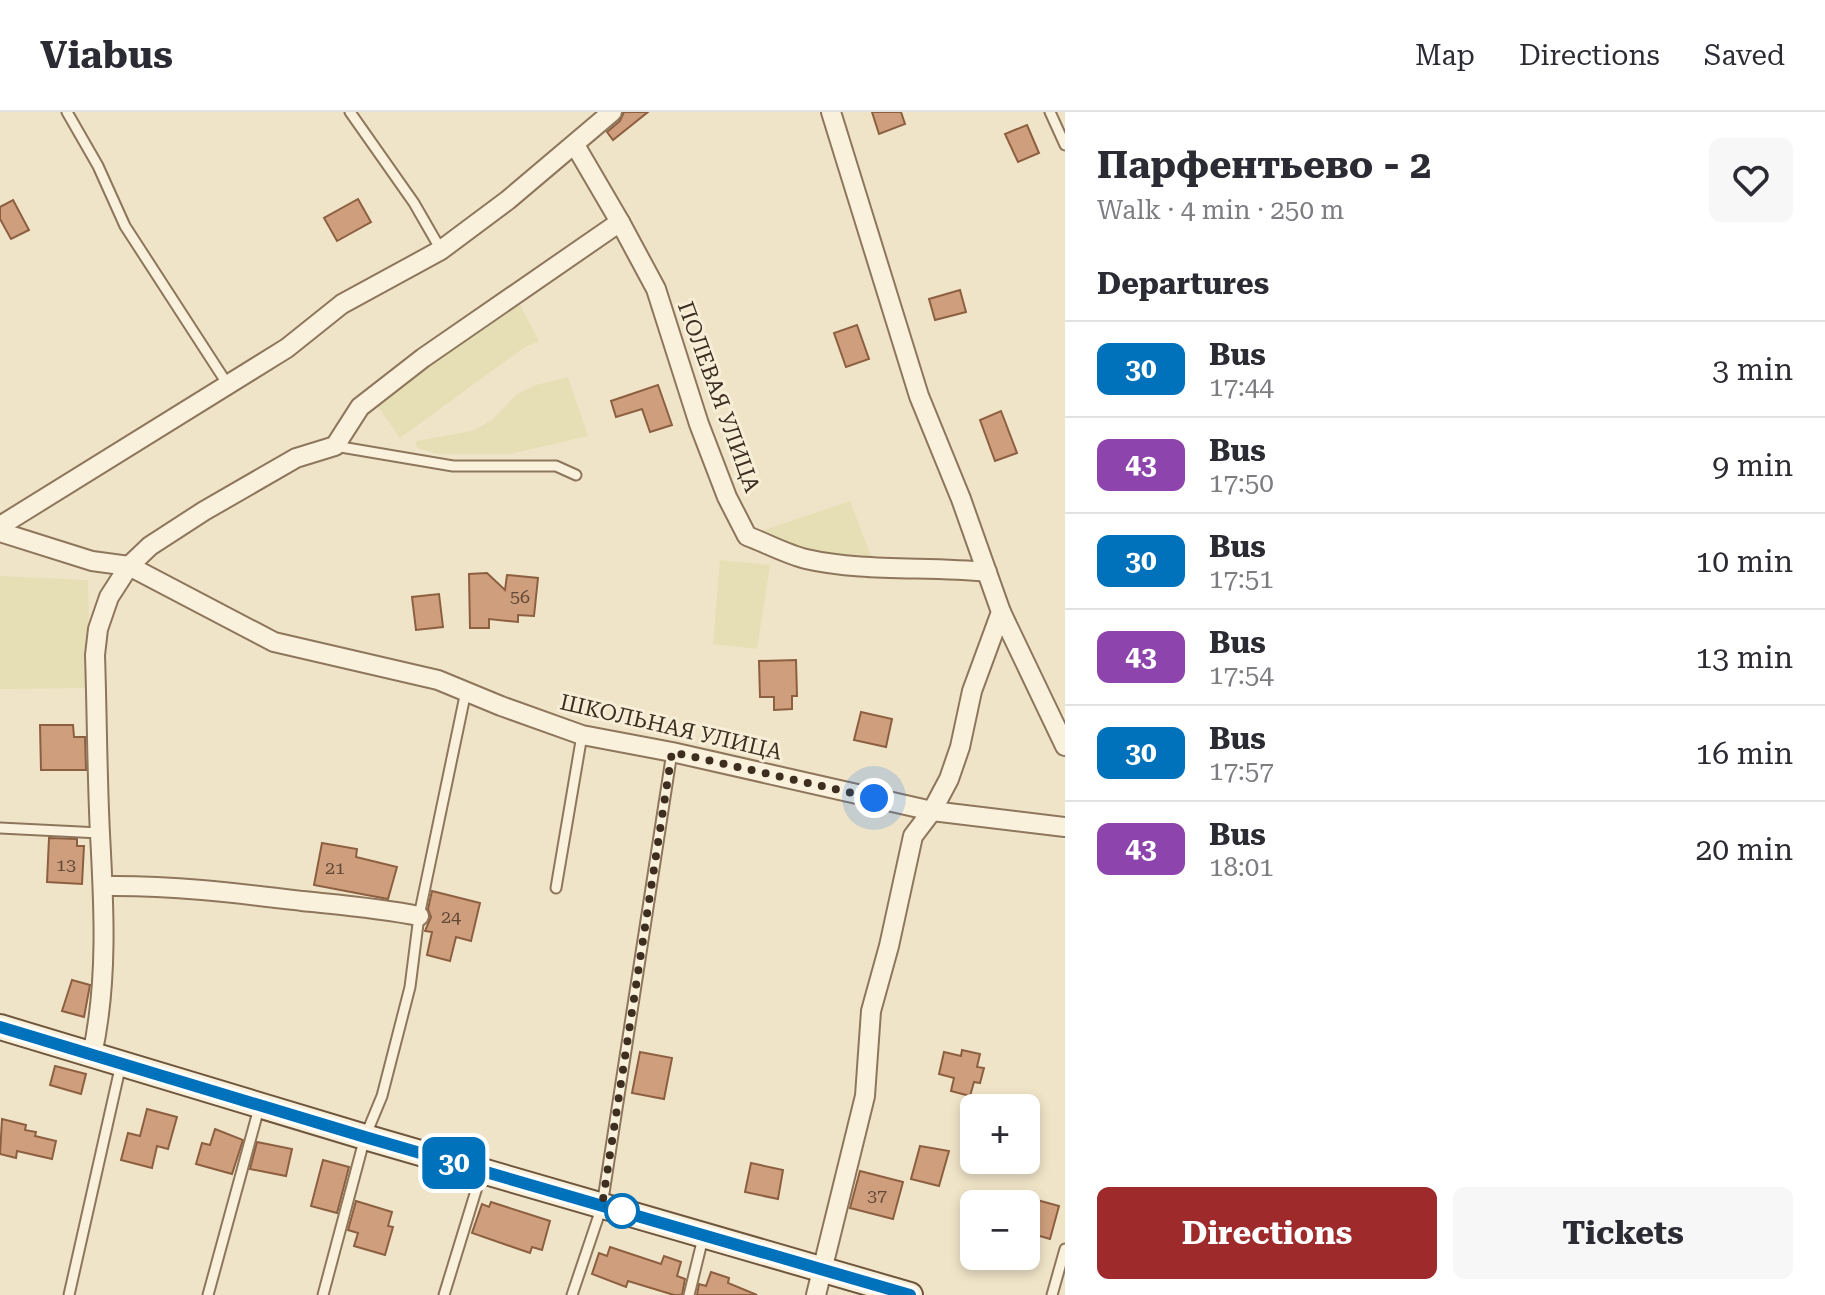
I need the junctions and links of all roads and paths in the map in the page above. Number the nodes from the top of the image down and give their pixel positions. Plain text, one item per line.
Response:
1 (67, 112) edge
2 (350, 112) edge
3 (612, 112) edge
4 (831, 112) edge
5 (1050, 112) edge
6 (575, 145) junction
7 (1065, 145) edge
8 (620, 222) junction
9 (441, 250) junction
10 (228, 385) junction
11 (335, 446) junction
12 (576, 475) dead end
13 (0, 529) edge
14 (129, 566) junction
15 (987, 572) junction
16 (1001, 612) junction
17 (466, 691) junction
18 (582, 735) junction
19 (1065, 746) edge
20 (672, 752) junction
21 (932, 811) junction
22 (1065, 827) edge
23 (0, 828) edge
24 (100, 833) junction
25 (104, 886) junction
26 (556, 888) dead end
27 (419, 916) junction
28 (0, 1027) edge
29 (92, 1055) junction
30 (121, 1064) junction
31 (260, 1105) junction
32 (365, 1137) junction
33 (482, 1171) junction
34 (602, 1206) junction
35 (704, 1235) junction
36 (1065, 1249) edge
37 (823, 1269) junction
38 (69, 1295) edge
39 (208, 1295) edge
40 (323, 1295) edge
41 (444, 1295) edge
42 (572, 1295) edge
43 (689, 1295) edge
44 (816, 1295) edge
45 (910, 1295) edge
46 (1052, 1295) edge

1 - 10 lane
2 - 9 lane
3 - 6 street
4 - 15 street
5 - 7 lane
6 - 8 street, ПОЛЕВАЯ УЛИЦА
6 - 9 street, ШКОЛЬНАЯ УЛИЦА
8 - 11 street
8 - 15 street, ПОЛЕВАЯ УЛИЦА
9 - 10 street, ШКОЛЬНАЯ УЛИЦА
10 - 13 street, ШКОЛЬНАЯ УЛИЦА
11 - 12 lane
11 - 14 street
13 - 14 street, ШКОЛЬНАЯ УЛИЦА
14 - 17 street, ШКОЛЬНАЯ УЛИЦА
14 - 24 street
15 - 16 street
16 - 19 street
16 - 21 street
17 - 18 street, ШКОЛЬНАЯ УЛИЦА
17 - 27 lane
18 - 20 street, ШКОЛЬНАЯ УЛИЦА
18 - 26 lane
20 - 21 street, ШКОЛЬНАЯ УЛИЦА
20 - 34 lane
21 - 22 street, ШКОЛЬНАЯ УЛИЦА
21 - 37 street
23 - 24 lane
24 - 25 street
25 - 27 street
25 - 29 street
27 - 32 lane
28 - 29 street
29 - 30 street
30 - 31 street
30 - 38 lane
31 - 32 street
31 - 39 lane
32 - 33 street
32 - 40 lane
33 - 34 street
33 - 41 lane
34 - 35 street
34 - 42 lane
35 - 37 street
35 - 43 lane
36 - 46 lane
37 - 44 street
37 - 45 street

